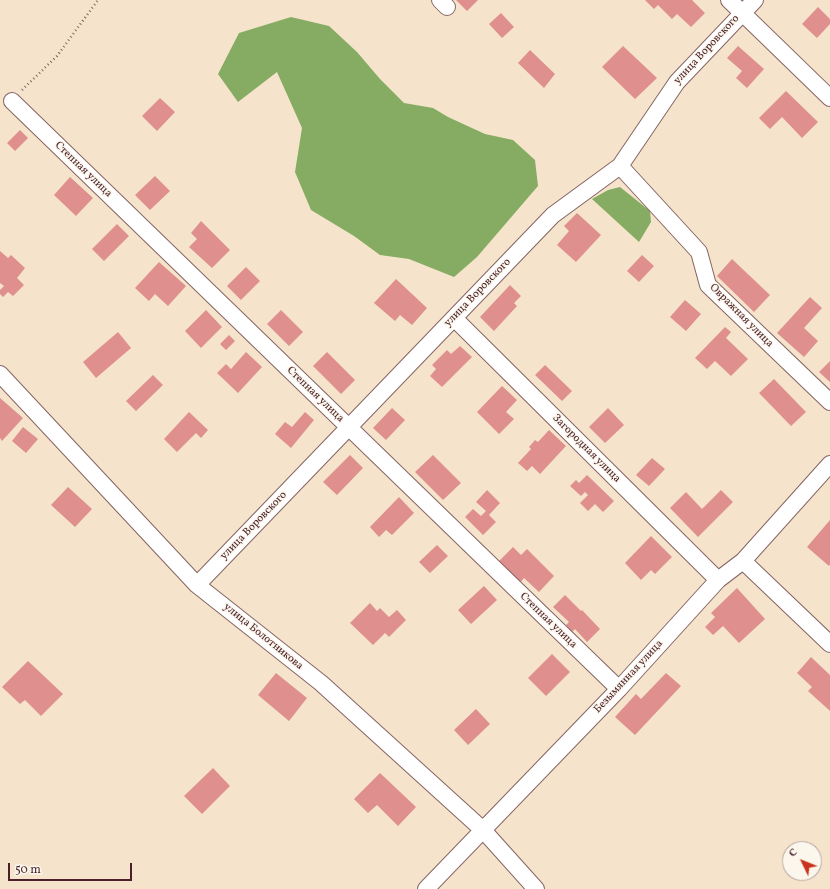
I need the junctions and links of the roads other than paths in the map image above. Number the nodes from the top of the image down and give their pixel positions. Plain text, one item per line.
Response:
1 (729, 0) edge
2 (755, 0) edge
3 (742, 13) junction
4 (830, 98) edge
5 (12, 101) road end
6 (620, 166) junction
7 (454, 318) junction
8 (0, 374) edge
9 (830, 402) edge
10 (349, 427) junction
11 (830, 464) edge
12 (743, 562) junction
13 (718, 580) junction
14 (197, 585) junction
15 (830, 644) edge
16 (619, 689) junction
17 (483, 830) junction
18 (426, 889) edge
19 (536, 889) edge

1 - 3 street
2 - 3 street, улица Воровского
3 - 4 street
3 - 6 street, улица Воровского
5 - 10 street, Степная улица
6 - 7 street, улица Воровского
6 - 9 street, Овражная улица
7 - 10 street, улица Воровского
7 - 13 street, Загородная улица
8 - 14 street, улица Болотникова
10 - 14 street, улица Воровского
10 - 16 street, Степная улица
11 - 12 street, Безымянная улица
12 - 13 street, Безымянная улица
12 - 15 street
13 - 16 street, Безымянная улица
14 - 17 street, улица Болотникова
16 - 17 street, Безымянная улица
17 - 18 street, Безымянная улица
17 - 19 street, улица Болотникова

